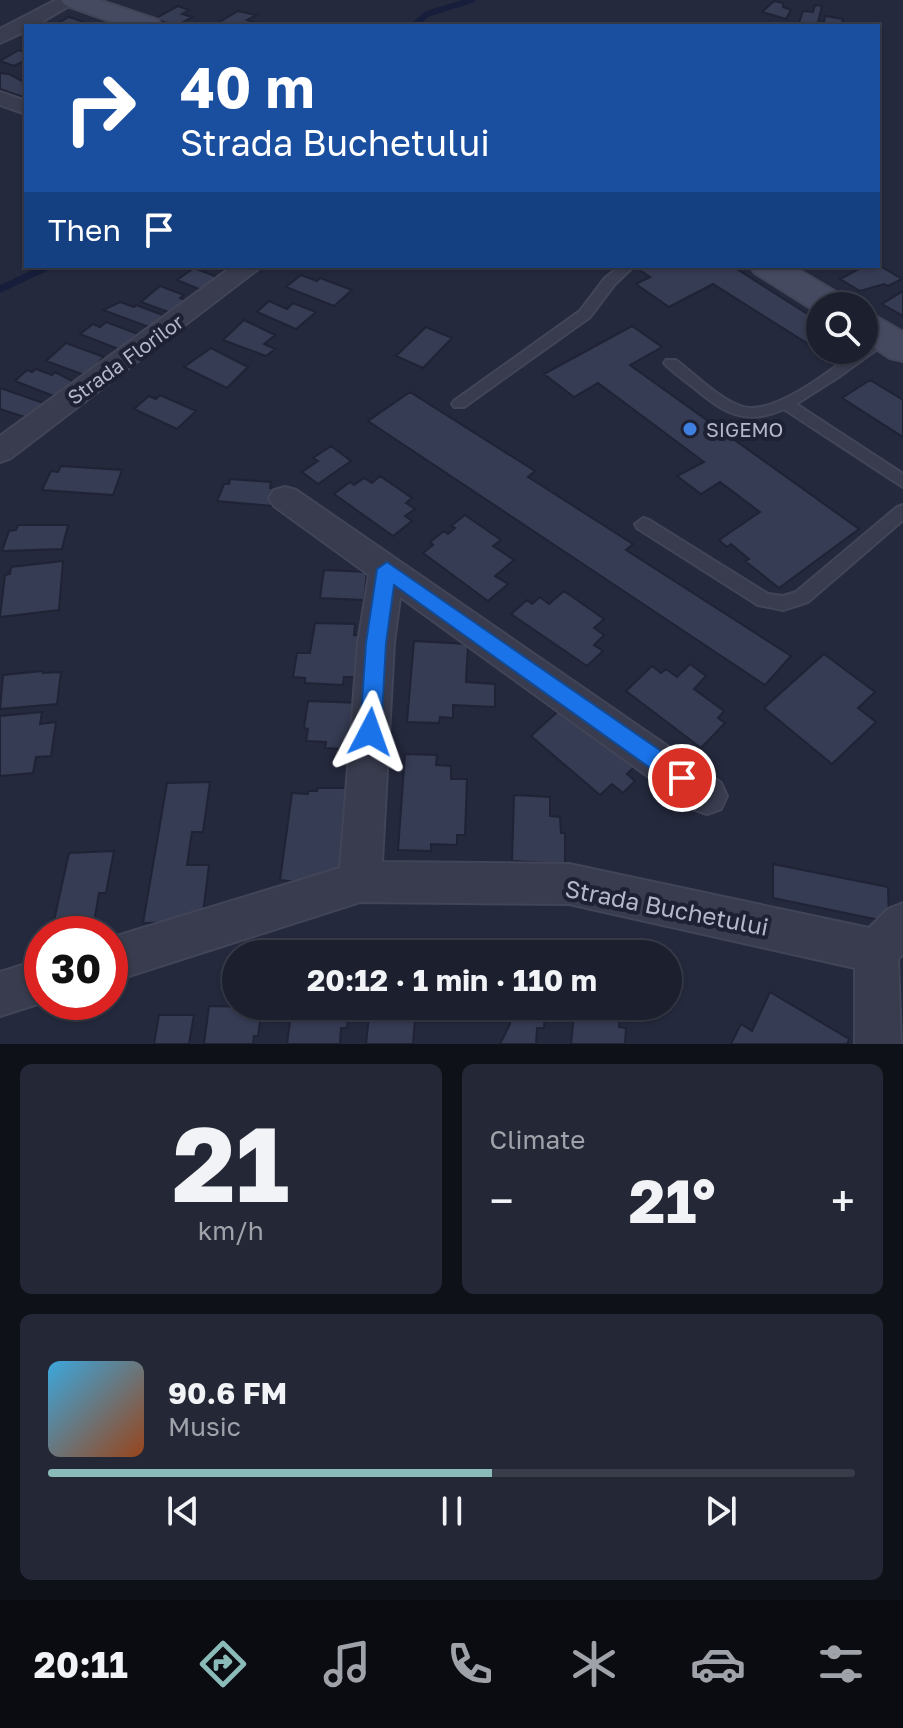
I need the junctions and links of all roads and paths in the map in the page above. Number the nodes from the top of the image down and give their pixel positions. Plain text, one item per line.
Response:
1 (72, 0) edge
2 (25, 24) edge
3 (143, 24) edge
4 (24, 25) edge
5 (0, 37) edge
6 (0, 98) edge
7 (24, 107) edge
8 (246, 268) edge
9 (626, 268) edge
10 (770, 268) edge
11 (810, 292) edge
12 (884, 337) edge
13 (671, 363) dead end
14 (459, 404) dead end
15 (786, 404) junction
16 (0, 451) edge
17 (903, 481) edge
18 (285, 498) dead end
19 (903, 511) edge
20 (643, 524) dead end
21 (387, 569) junction
22 (707, 796) dead end
23 (360, 882) junction
24 (889, 937) edge
25 (128, 954) edge
26 (24, 987) edge
27 (0, 994) edge
28 (878, 1044) edge

1 - 2 street
1 - 3 main road
4 - 5 street
6 - 7 street
8 - 16 street, Strada Florilor
9 - 14 lane
10 - 11 main road
12 - 15 lane
13 - 15 lane
15 - 17 lane
18 - 21 street
19 - 20 lane
21 - 22 street
21 - 23 street
23 - 24 street, Strada Buchetului
23 - 25 street, Strada Buchetului
24 - 28 street
26 - 27 street

